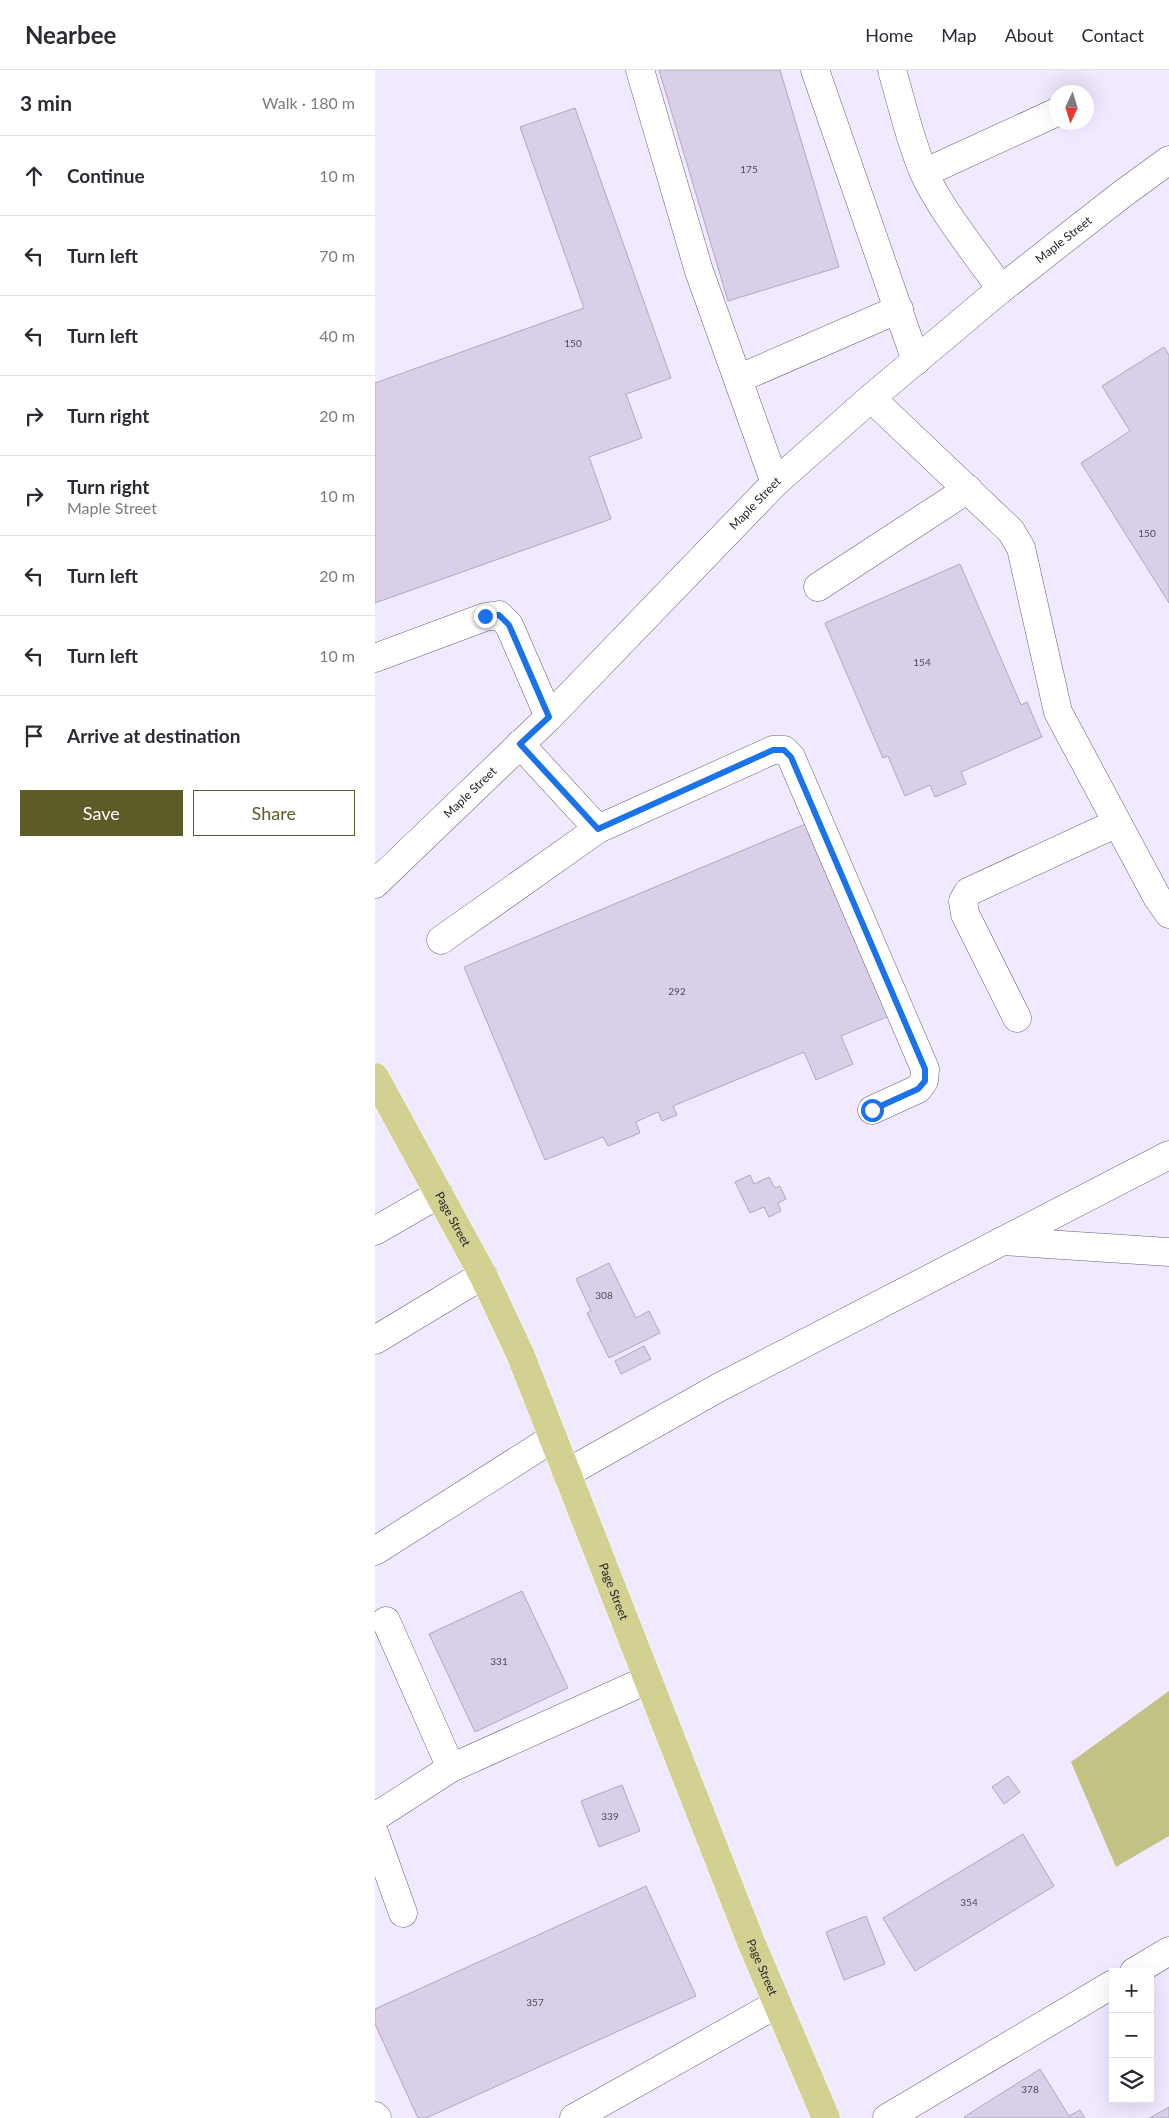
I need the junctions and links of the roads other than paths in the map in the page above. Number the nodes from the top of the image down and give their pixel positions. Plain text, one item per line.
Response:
1 (640, 70) edge
2 (815, 70) edge
3 (892, 70) edge
4 (1049, 116) edge
5 (1169, 160) edge
6 (924, 174) junction
7 (1001, 289) junction
8 (899, 309) junction
9 (916, 361) junction
10 (738, 379) junction
11 (871, 398) junction
12 (775, 483) junction
13 (968, 489) junction
14 (818, 587) dead end
15 (375, 658) edge
16 (549, 717) junction
17 (520, 744) junction
18 (1117, 823) junction
19 (598, 829) junction
20 (375, 883) edge
21 (1169, 914) edge
22 (441, 940) dead end
23 (1017, 1018) dead end
24 (377, 1086) edge
25 (872, 1110) dead end
26 (1169, 1155) edge
27 (439, 1194) junction
28 (375, 1231) edge
29 (1003, 1241) junction
30 (1169, 1252) edge
31 (483, 1275) junction
32 (375, 1340) edge
33 (553, 1438) junction
34 (567, 1474) junction
35 (375, 1552) edge
36 (386, 1621) dead end
37 (647, 1680) junction
38 (451, 1768) junction
39 (375, 1817) edge
40 (375, 1834) edge
41 (403, 1913) dead end
42 (1169, 1951) edge
43 (1141, 1968) edge
44 (1109, 1986) edge
45 (777, 2004) junction
46 (574, 2118) edge
47 (826, 2118) edge
48 (887, 2118) edge

1 - 10 street
2 - 8 street
3 - 6 street
4 - 6 street
5 - 7 street, Maple Street
6 - 7 street
7 - 9 street, Maple Street
8 - 9 street
8 - 10 street
9 - 11 street, Maple Street
10 - 12 street
11 - 12 street, Maple Street
11 - 13 street
12 - 16 street, Maple Street
13 - 14 street
13 - 18 street
15 - 16 street
16 - 17 street, Maple Street
17 - 19 street
17 - 20 street, Maple Street
18 - 21 street
18 - 23 street
19 - 22 street
19 - 25 street
24 - 27 main road, Page Street
26 - 29 street
27 - 28 street
27 - 31 main road, Page Street
29 - 30 street
29 - 34 street
31 - 32 street
31 - 33 main road, Page Street
33 - 34 main road, Page Street
33 - 35 street
34 - 37 main road, Page Street
36 - 38 street
37 - 38 street
37 - 45 main road, Page Street
38 - 39 street
40 - 41 street
42 - 43 street
44 - 48 street
45 - 46 street
45 - 47 main road, Page Street

